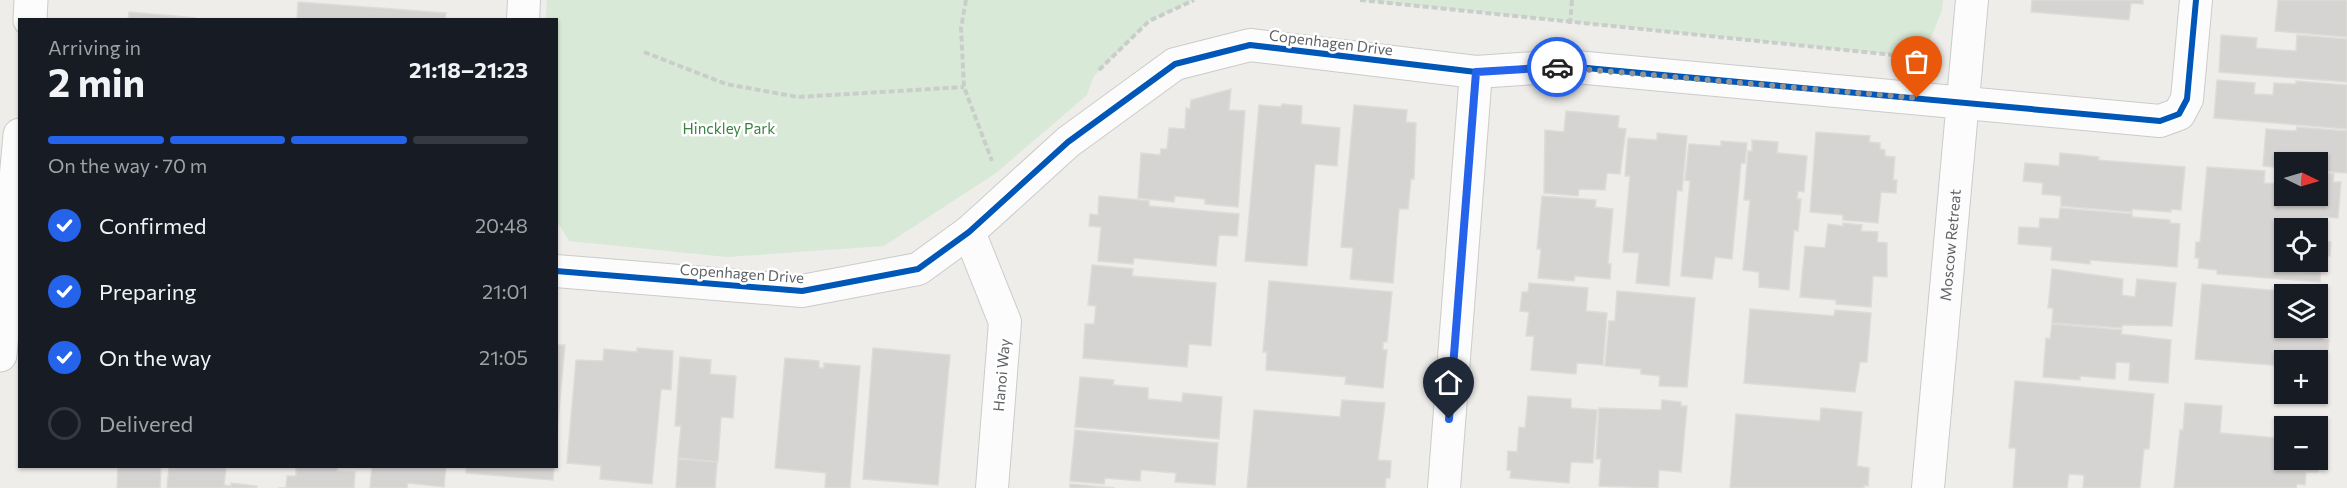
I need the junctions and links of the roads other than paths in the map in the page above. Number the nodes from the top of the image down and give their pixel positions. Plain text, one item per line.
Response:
1 (31, 0) edge
2 (524, 0) edge
3 (1972, 0) edge
4 (2196, 0) edge
5 (30, 18) edge
6 (523, 18) edge
7 (1476, 72) junction
8 (1962, 103) junction
9 (18, 173) edge
10 (15, 229) edge
11 (969, 232) junction
12 (558, 271) edge
13 (0, 355) edge
14 (992, 488) edge
15 (1444, 488) edge
16 (1928, 488) edge

1 - 5 street
2 - 6 street
3 - 8 street, Moscow Retreat
4 - 8 street, Copenhagen Drive
7 - 8 street, Copenhagen Drive
7 - 11 street, Copenhagen Drive
7 - 15 street
8 - 16 street, Moscow Retreat
9 - 10 street
10 - 13 street
11 - 12 street, Copenhagen Drive
11 - 14 street, Hanoi Way

